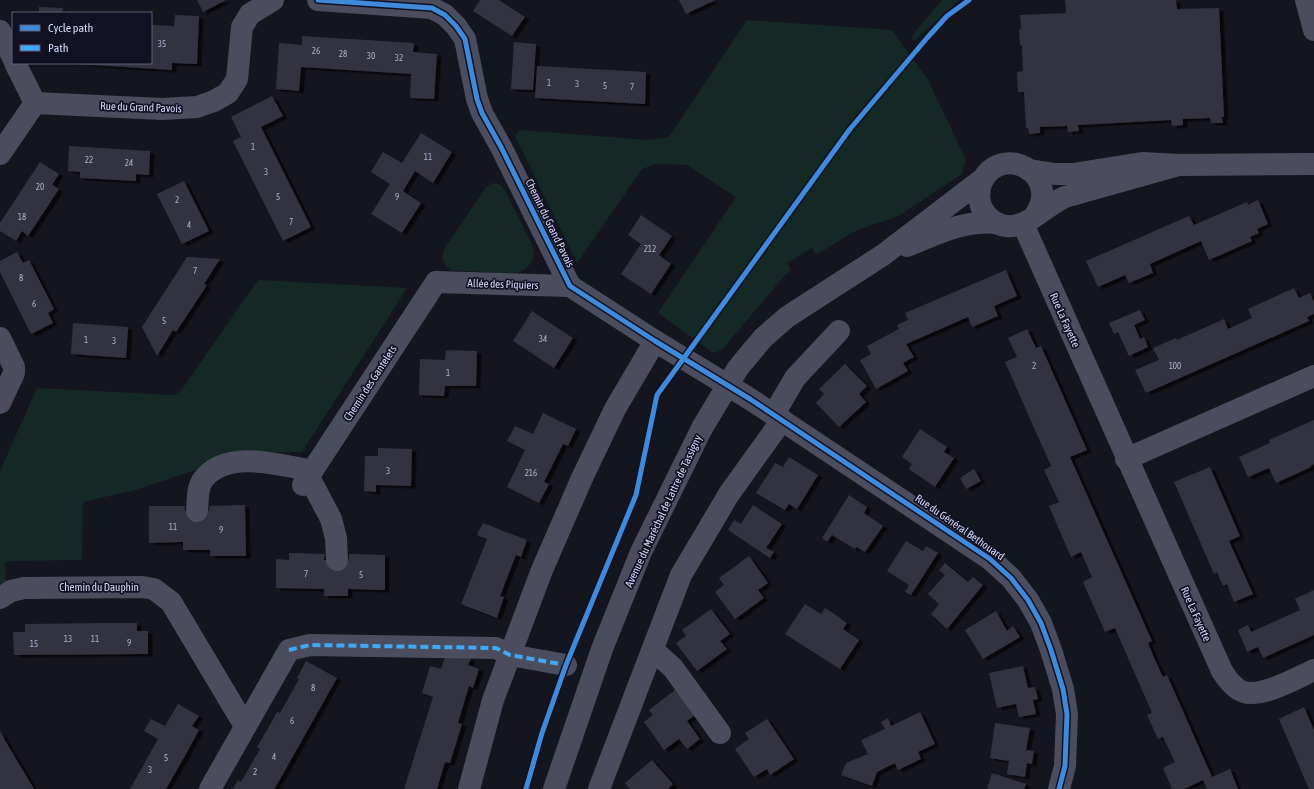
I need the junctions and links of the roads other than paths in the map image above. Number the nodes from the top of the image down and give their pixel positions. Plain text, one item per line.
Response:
1 (273, 0) edge
2 (318, 0) edge
3 (1306, 0) edge
4 (434, 4) edge
5 (1314, 30) edge
6 (0, 31) edge
7 (12, 56) edge
8 (16, 64) edge
9 (35, 103) junction
10 (0, 154) edge
11 (1314, 164) edge
12 (1179, 165) junction
13 (1029, 170) junction
14 (984, 178) junction
15 (1029, 220) junction
16 (996, 223) junction
17 (883, 255) junction
18 (436, 282) joint
19 (570, 286) junction
20 (839, 331) dead end
21 (0, 338) edge
22 (655, 341) junction
23 (1314, 376) edge
24 (728, 384) junction
25 (0, 403) edge
26 (778, 417) junction
27 (1126, 459) junction
28 (308, 478) junction
29 (197, 511) dead end
30 (337, 560) dead end
31 (0, 598) edge
32 (652, 650) junction
33 (510, 655) junction
34 (566, 665) dead end
35 (1314, 670) edge
36 (245, 726) junction
37 (720, 733) dead end
38 (210, 789) edge
39 (468, 789) edge
40 (554, 789) edge
41 (599, 789) edge
42 (1059, 789) edge

1 - 9 street, Rue du Grand Pavois
2 - 4 street
3 - 5 street
4 - 19 street, Chemin du Grand Pavois
6 - 7 street
8 - 9 street
9 - 10 street
11 - 12 street, Avenue du Maréchal de Lattre de Tassigny
12 - 13 street, Avenue du Maréchal de Lattre de Tassigny
12 - 15 street, Avenue du Maréchal de Lattre de Tassigny
13 - 14 street, Avenue du Maréchal de Lattre de Tassigny
13 - 15 street
14 - 16 street
14 - 17 street, Avenue du Maréchal de Lattre de Tassigny
15 - 16 street, Avenue du Maréchal de Lattre de Tassigny
15 - 27 street, Rue La Fayette
16 - 17 street, Avenue du Maréchal de Lattre de Tassigny
17 - 24 street, Avenue du Maréchal de Lattre de Tassigny
18 - 19 street, Allée des Piquiers
18 - 28 street, Chemin des Gantelets
19 - 22 street
20 - 26 street
21 - 25 street
22 - 24 street
22 - 33 street
23 - 27 street
24 - 26 street, Rue du Général Bethouard
24 - 40 street, Avenue du Maréchal de Lattre de Tassigny
26 - 32 street
26 - 42 street, Rue du Général Bethouard
27 - 35 street, Rue La Fayette
28 - 29 street
28 - 30 street
31 - 36 street, Chemin du Dauphin
32 - 37 street
32 - 41 street
33 - 34 street
33 - 36 street
33 - 39 street
36 - 38 street

